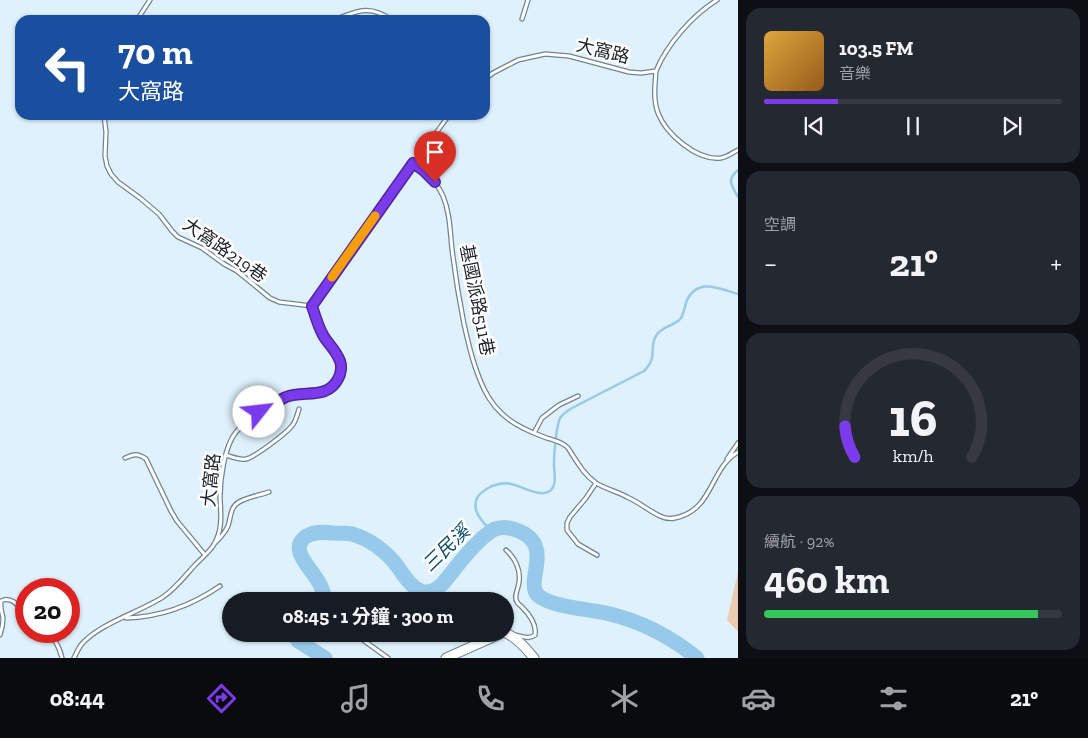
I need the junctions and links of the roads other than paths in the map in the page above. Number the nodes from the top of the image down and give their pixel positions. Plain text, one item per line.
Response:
1 (150, 0) edge
2 (528, 0) edge
3 (717, 0) edge
4 (140, 15) edge
5 (348, 15) edge
6 (383, 15) edge
7 (522, 19) dead end
8 (656, 71) junction
9 (490, 76) edge
10 (105, 120) edge
11 (445, 120) edge
12 (738, 150) edge
13 (413, 163) junction
14 (312, 306) junction
15 (578, 396) dead end
16 (299, 409) dead end
17 (534, 433) junction
18 (738, 443) edge
19 (738, 452) edge
20 (226, 455) junction
21 (125, 458) dead end
22 (725, 462) junction
23 (596, 482) junction
24 (270, 492) dead end
25 (214, 544) junction
26 (506, 550) dead end
27 (205, 555) junction
28 (597, 555) dead end
29 (220, 586) dead end
30 (15, 605) edge
31 (123, 618) junction
32 (514, 634) edge
33 (0, 635) edge
34 (514, 639) edge
35 (366, 642) edge
36 (484, 642) edge
37 (57, 643) edge
38 (62, 658) edge
39 (74, 658) edge
40 (388, 658) edge
41 (446, 658) edge
42 (534, 658) edge

1 - 4 lane
2 - 7 lane
3 - 8 lane
5 - 6 lane
8 - 9 lane, 大窩路
8 - 12 lane
10 - 14 lane, 大窩路219巷
11 - 13 lane
13 - 14 lane
13 - 17 lane, 基國派路511巷
14 - 20 lane, 大窩路
15 - 17 lane
16 - 20 lane
17 - 23 lane, 基國派路511巷
18 - 22 lane
19 - 22 lane, 基國派路511巷
20 - 25 lane, 大窩路
21 - 27 lane
22 - 23 lane, 基國派路511巷
23 - 28 lane
24 - 25 lane
25 - 27 lane, 大窩路
26 - 32 lane
27 - 31 lane, 大窩路
29 - 31 lane
30 - 33 lane
31 - 39 lane, 大窩路
34 - 42 street
35 - 40 lane
36 - 41 street
37 - 38 lane

